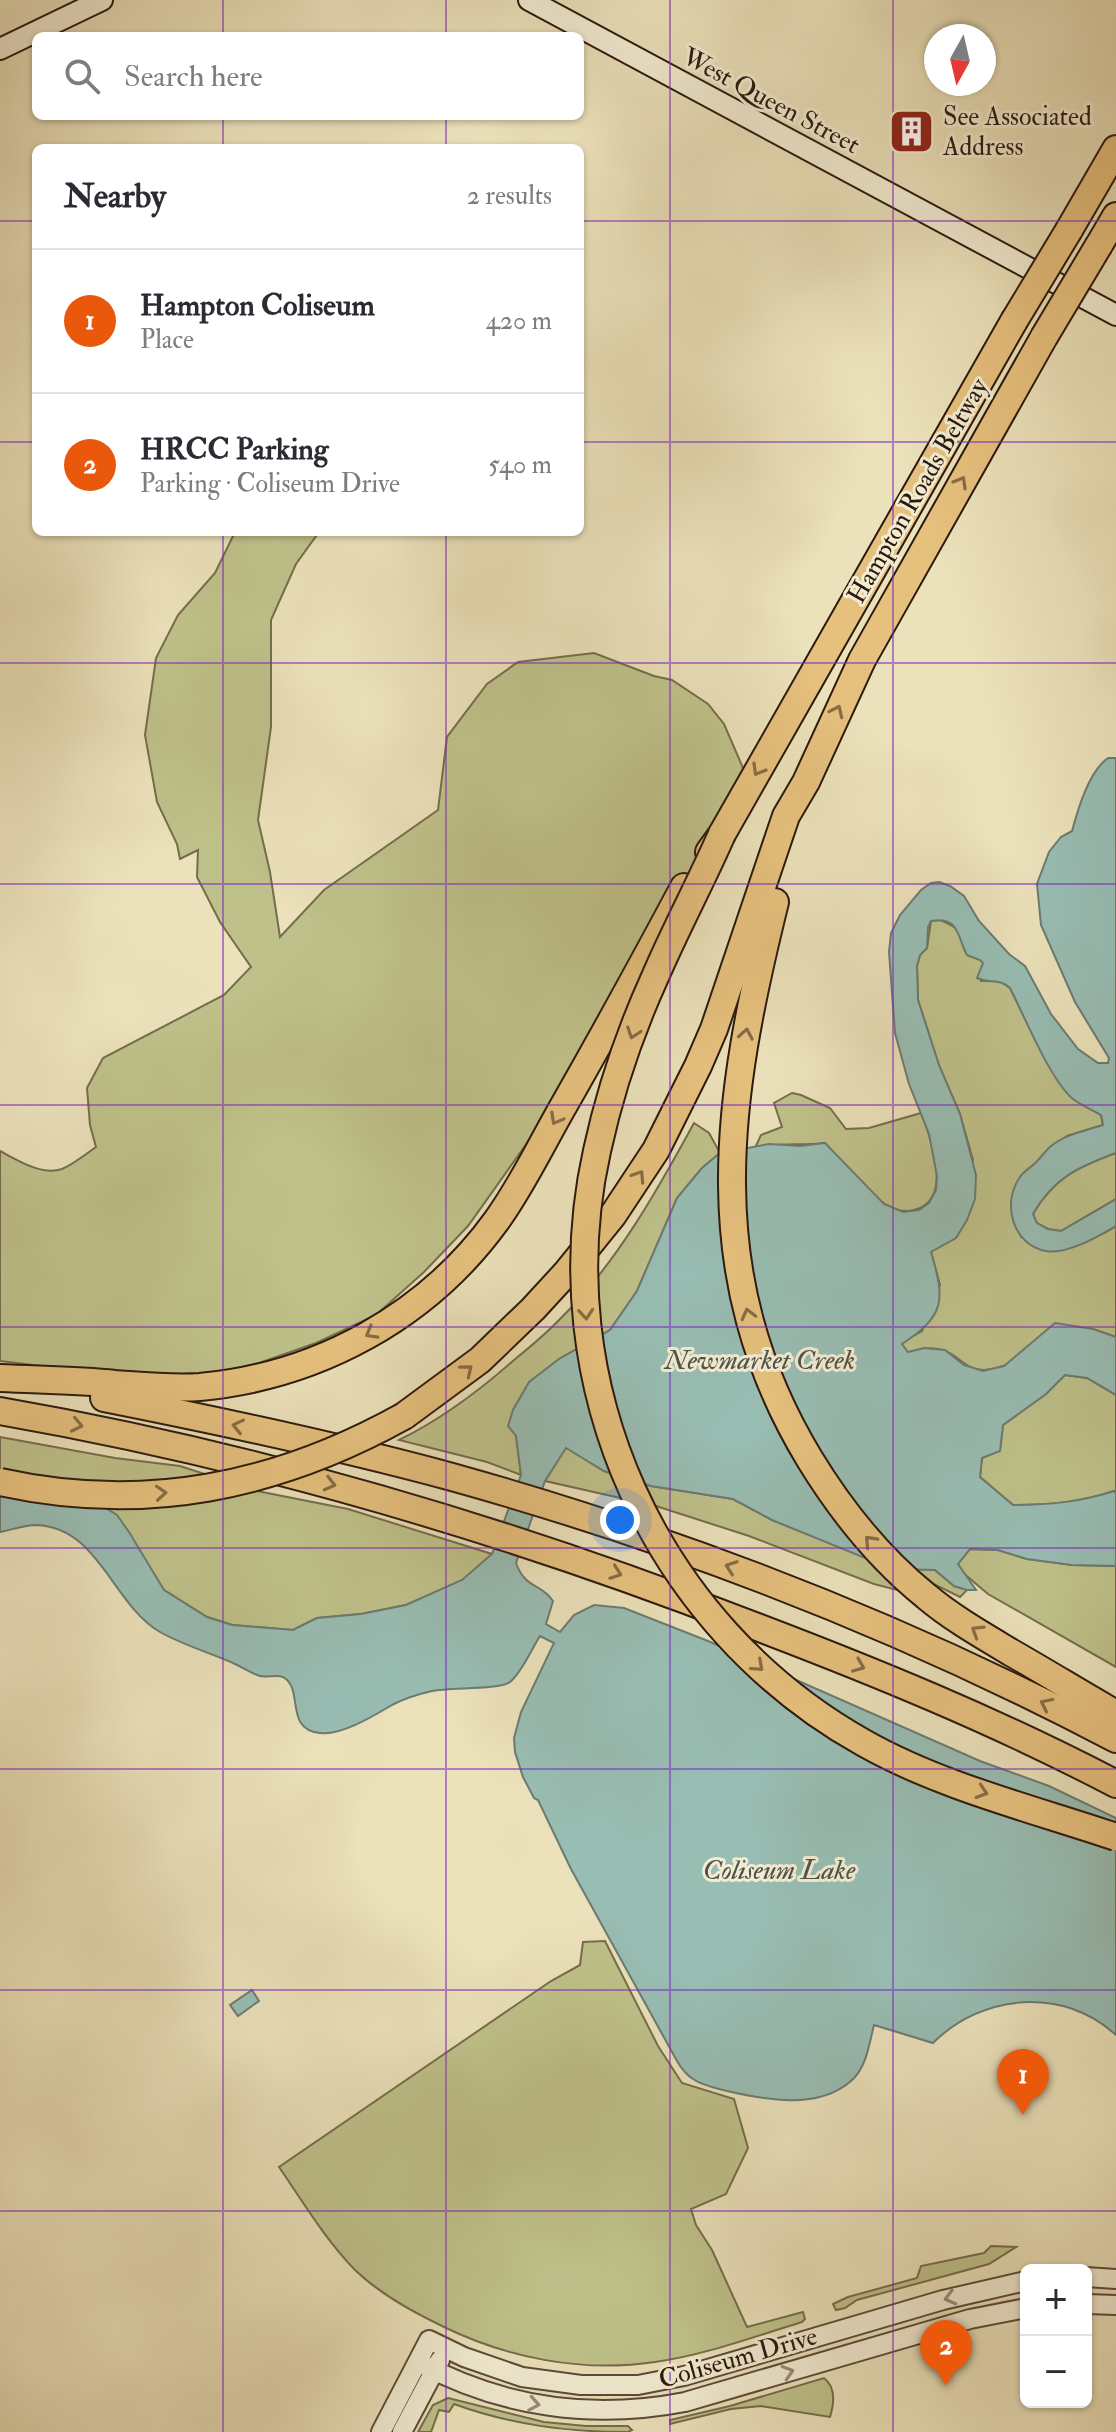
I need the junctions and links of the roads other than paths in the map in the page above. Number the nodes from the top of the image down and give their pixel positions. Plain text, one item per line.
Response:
1 (102, 0) edge
2 (529, 0) edge
3 (35, 32) edge
4 (32, 34) edge
5 (0, 49) edge
6 (1116, 149) edge
7 (1116, 216) edge
8 (1116, 315) edge
9 (806, 782) junction
10 (722, 834) junction
11 (0, 1379) edge
12 (0, 1411) edge
13 (0, 1482) edge
14 (1116, 1714) edge
15 (1116, 1739) edge
16 (1116, 1784) edge
17 (1116, 1837) edge
18 (1092, 2277) edge
19 (1116, 2279) edge
20 (1020, 2282) edge
21 (1092, 2304) edge
22 (1116, 2305) edge
23 (1020, 2309) edge
24 (446, 2349) junction
25 (426, 2366) junction
26 (381, 2432) edge
27 (402, 2432) edge

1 - 3 main road
2 - 8 main road, West Queen Street
4 - 5 main road
6 -> 10 highway, Hampton Roads Beltway, bridge
9 -> 7 highway, Hampton Roads Beltway, bridge
13 -> 9 highway, bridge
14 -> 9 highway
10 -> 11 highway, bridge
10 -> 17 highway, bridge
15 -> 11 highway
12 -> 16 highway
18 - 19 street
20 -> 24 street, Coliseum Drive
21 - 22 street
25 -> 23 street, Coliseum Drive
24 - 25 street
24 - 25 street, Coliseum Drive
25 - 26 street
25 - 27 street

